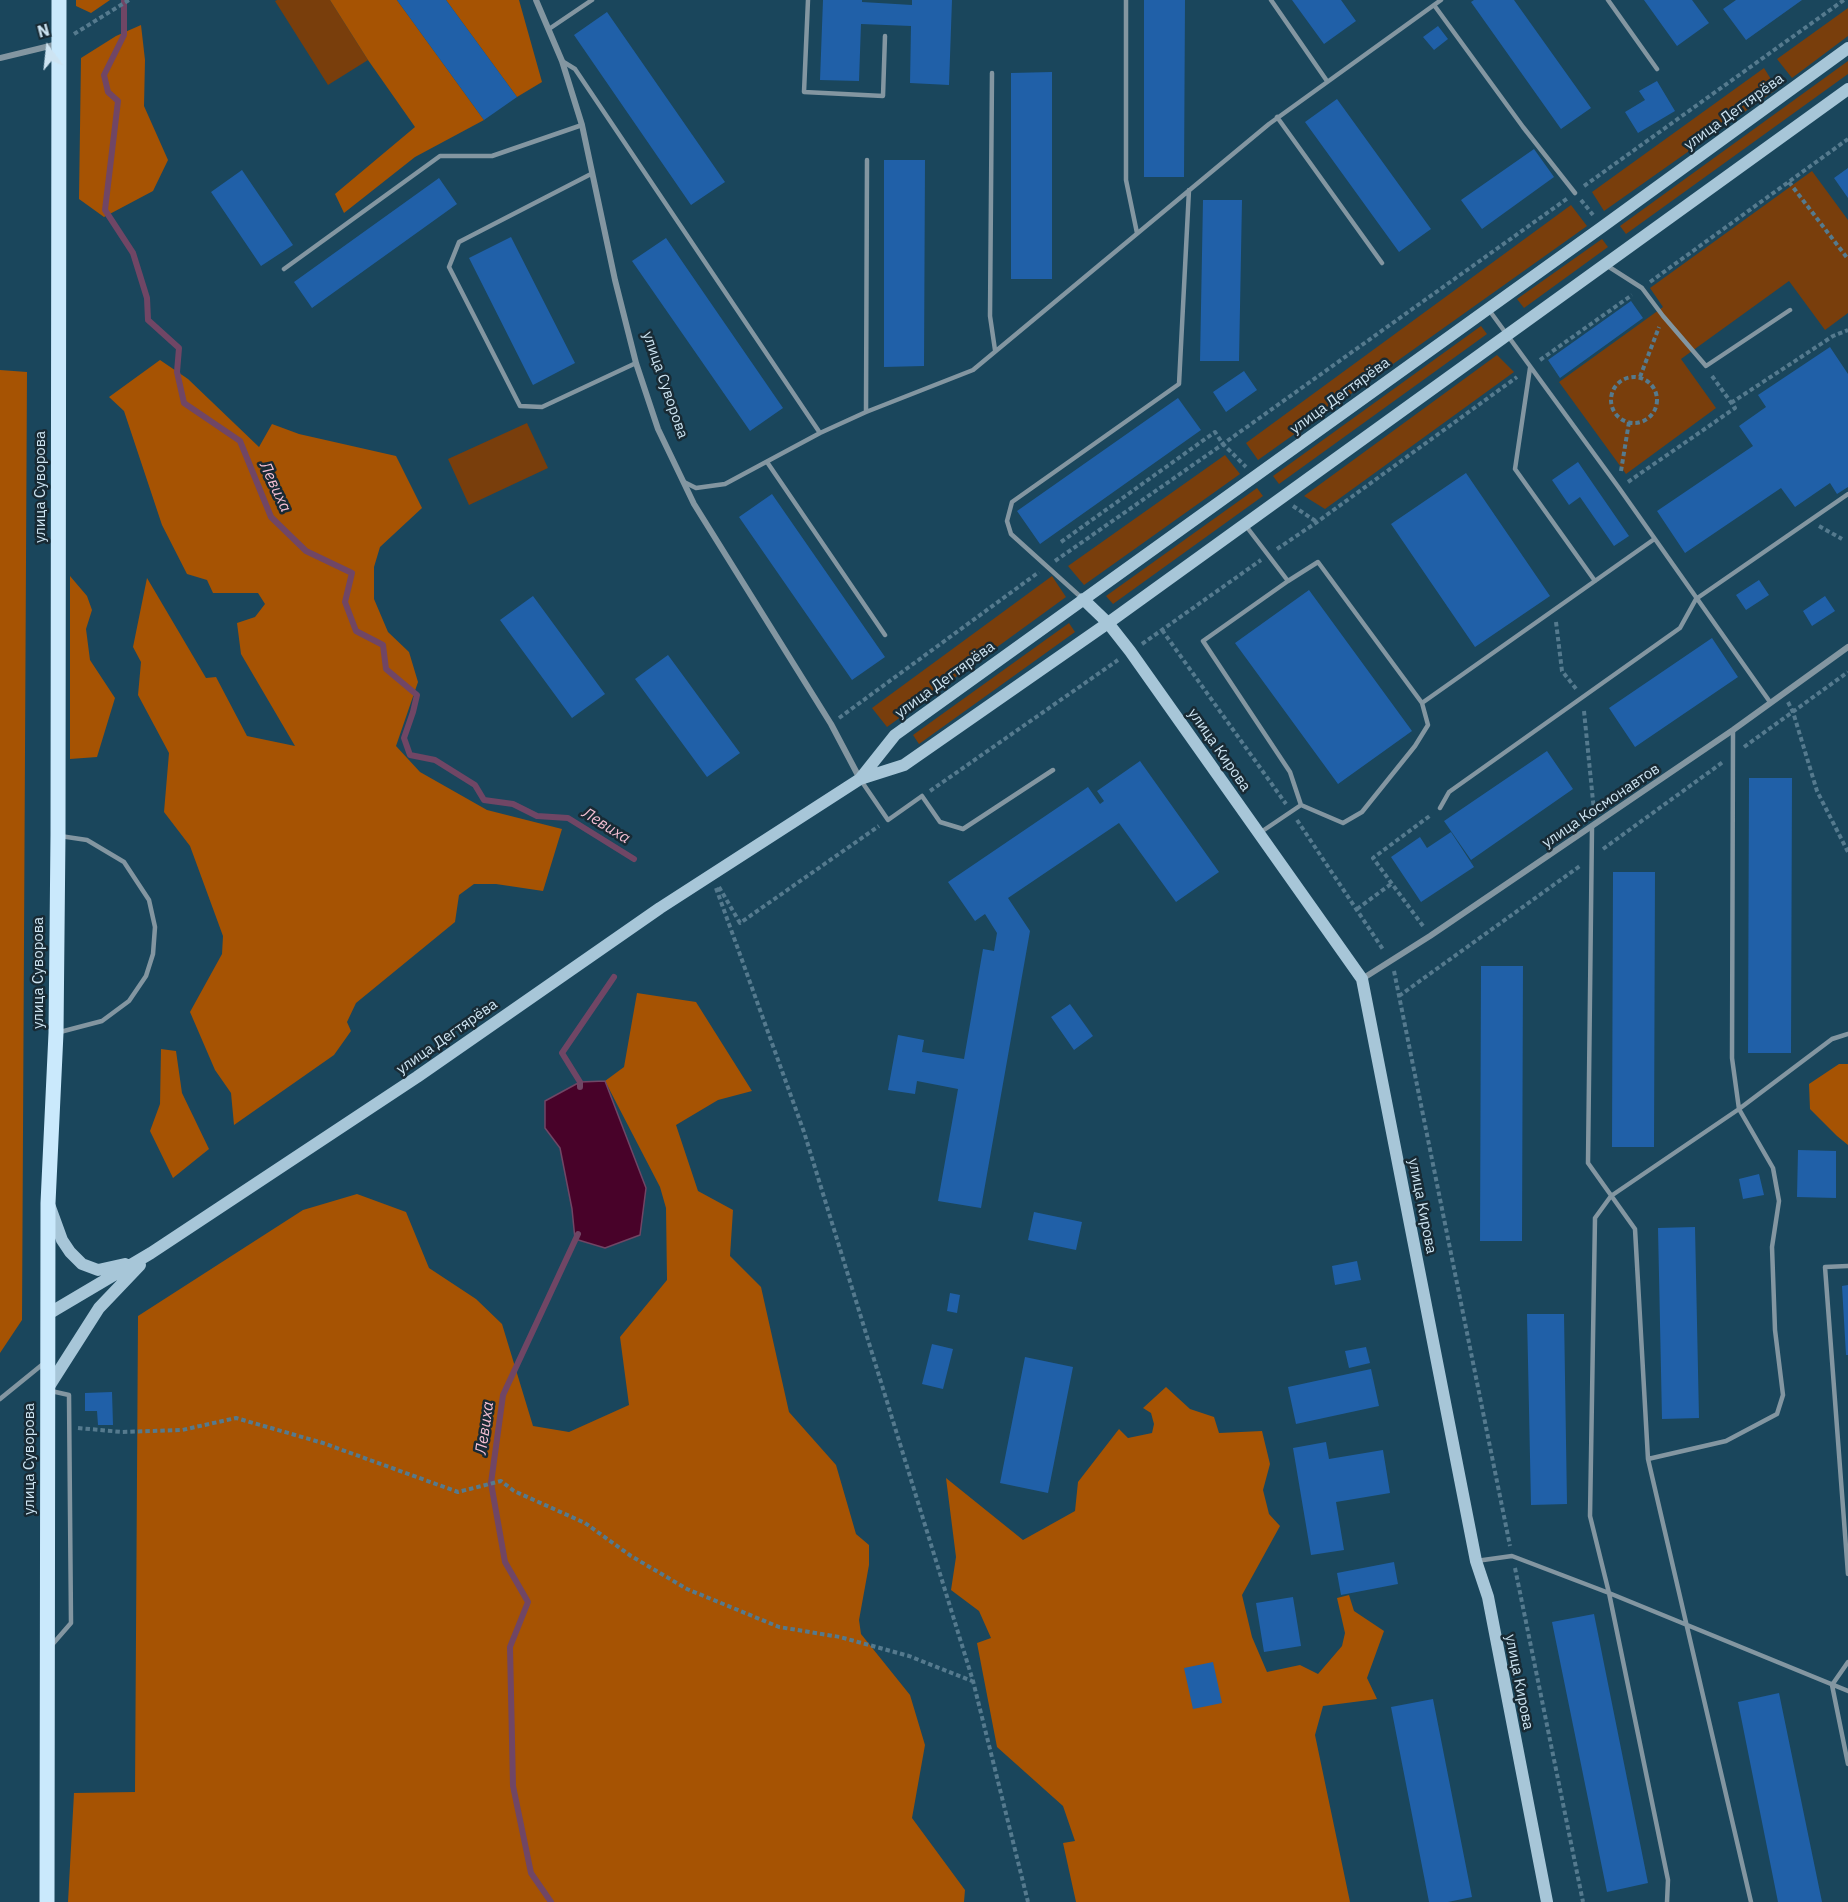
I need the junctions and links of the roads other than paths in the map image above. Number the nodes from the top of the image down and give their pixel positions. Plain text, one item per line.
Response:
1 (58, 0) edge
2 (536, 0) edge
3 (592, 0) edge
4 (808, 0) edge
5 (1126, 0) edge
6 (1271, 0) edge
7 (1442, 0) edge
8 (1608, 0) edge
9 (1434, 5) junction
10 (549, 29) junction
11 (885, 36) dead end
12 (58, 44) junction
13 (1848, 48) edge
14 (0, 58) edge
15 (562, 61) junction
16 (1657, 69) dead end
17 (992, 73) dead end
18 (1327, 81) junction
19 (1848, 89) edge
20 (1277, 117) junction
21 (582, 124) junction
22 (867, 160) dead end
23 (591, 174) junction
24 (1188, 190) junction
25 (1575, 193) road end
26 (1137, 233) junction
27 (1382, 263) dead end
28 (1604, 264) junction
29 (284, 268) dead end
30 (1488, 308) junction
31 (1790, 310) dead end
32 (1507, 335) junction
33 (995, 350) junction
34 (636, 363) junction
35 (1530, 368) junction
36 (866, 412) junction
37 (820, 434) junction
38 (766, 462) junction
39 (684, 482) junction
40 (1848, 494) edge
41 (1244, 524) junction
42 (1653, 540) junction
43 (1288, 581) junction
44 (1595, 581) junction
45 (1083, 599) junction
46 (1696, 599) junction
47 (1108, 623) junction
48 (885, 635) dead end
49 (1848, 646) edge
50 (1770, 702) junction
51 (1422, 703) junction
52 (1733, 730) junction
53 (1053, 770) dead end
54 (860, 779) junction
55 (1301, 805) junction
56 (1440, 808) road end
57 (1592, 827) junction
58 (1259, 833) junction
59 (58, 835) junction
60 (1362, 979) junction
61 (56, 1033) junction
62 (1848, 1034) edge
63 (1739, 1109) junction
64 (1611, 1196) junction
65 (48, 1203) junction
66 (151, 1254) junction
67 (1848, 1266) edge
68 (48, 1314) junction
69 (47, 1361) junction
70 (48, 1389) junction
71 (0, 1399) edge
72 (1648, 1459) junction
73 (1476, 1561) junction
74 (1848, 1574) edge
75 (1609, 1593) junction
76 (1688, 1625) junction
77 (47, 1650) junction
78 (1848, 1662) edge
79 (1832, 1685) junction
80 (1848, 1692) edge
81 (1848, 1764) edge
82 (47, 1902) edge
83 (1547, 1902) edge
84 (1667, 1902) edge
85 (1751, 1902) edge

1 - 12 main road, улица Суворова
2 - 10 street, улица Суворова
3 - 10 lane
4 - 11 lane
5 - 26 lane
6 - 18 lane
7 - 9 lane
8 - 16 lane
9 - 18 lane
9 - 25 lane
10 - 15 street, улица Суворова
12 - 14 street
12 - 59 main road, улица Суворова
13 - 30 main road, улица Дегтярёва
15 - 21 street, улица Суворова
15 - 37 lane
17 - 33 lane
18 - 20 lane
19 - 28 main road, улица Дегтярёва
20 - 24 lane
20 - 27 lane
21 - 23 street, улица Суворова
21 - 29 lane
22 - 36 lane
23 - 34 street, улица Суворова
23 - 34 lane
24 - 26 lane
24 - 45 lane
26 - 33 lane
28 - 31 lane
28 - 32 main road, улица Дегтярёва
30 - 32 lane
30 - 45 main road, улица Дегтярёва
32 - 35 lane
32 - 41 main road, улица Дегтярёва
33 - 36 lane
34 - 39 street, улица Суворова
35 - 42 lane
35 - 44 lane
36 - 37 lane
37 - 38 lane
38 - 39 lane
38 - 48 lane
39 - 54 street, улица Суворова
40 - 46 lane
41 - 43 lane
41 - 47 main road, улица Дегтярёва
42 - 44 lane
42 - 46 lane
43 - 51 lane
43 - 55 lane
44 - 51 lane
45 - 47 main road, улица Кирова
45 - 54 main road, улица Дегтярёва
46 - 50 lane
46 - 56 lane
47 - 54 main road, улица Дегтярёва
47 - 58 main road, улица Кирова
49 - 50 street, улица Космонавтов
50 - 52 street, улица Космонавтов
51 - 55 lane
52 - 57 street, улица Космонавтов
52 - 63 lane
53 - 54 lane
54 - 66 main road, улица Дегтярёва
55 - 58 lane
57 - 60 street, улица Космонавтов
57 - 64 lane
58 - 60 main road, улица Кирова
59 - 61 main road, улица Суворова
59 - 61 lane
60 - 73 main road, улица Кирова
61 - 65 main road, улица Суворова
62 - 63 lane
63 - 64 lane
63 - 72 lane
64 - 72 lane
64 - 75 lane
65 - 66 main road
65 - 68 main road, улица Суворова
66 - 68 main road, улица Дегтярёва
66 - 70 main road
67 - 74 lane
68 - 69 main road, улица Суворова
69 - 70 main road, улица Суворова
69 - 71 lane
70 - 77 main road, улица Суворова
70 - 77 lane
72 - 76 lane
73 - 75 lane
73 - 83 main road, улица Кирова
75 - 76 lane
75 - 84 lane
76 - 79 lane
76 - 85 lane
77 - 82 main road, улица Суворова
78 - 79 lane
79 - 80 lane
79 - 81 lane

